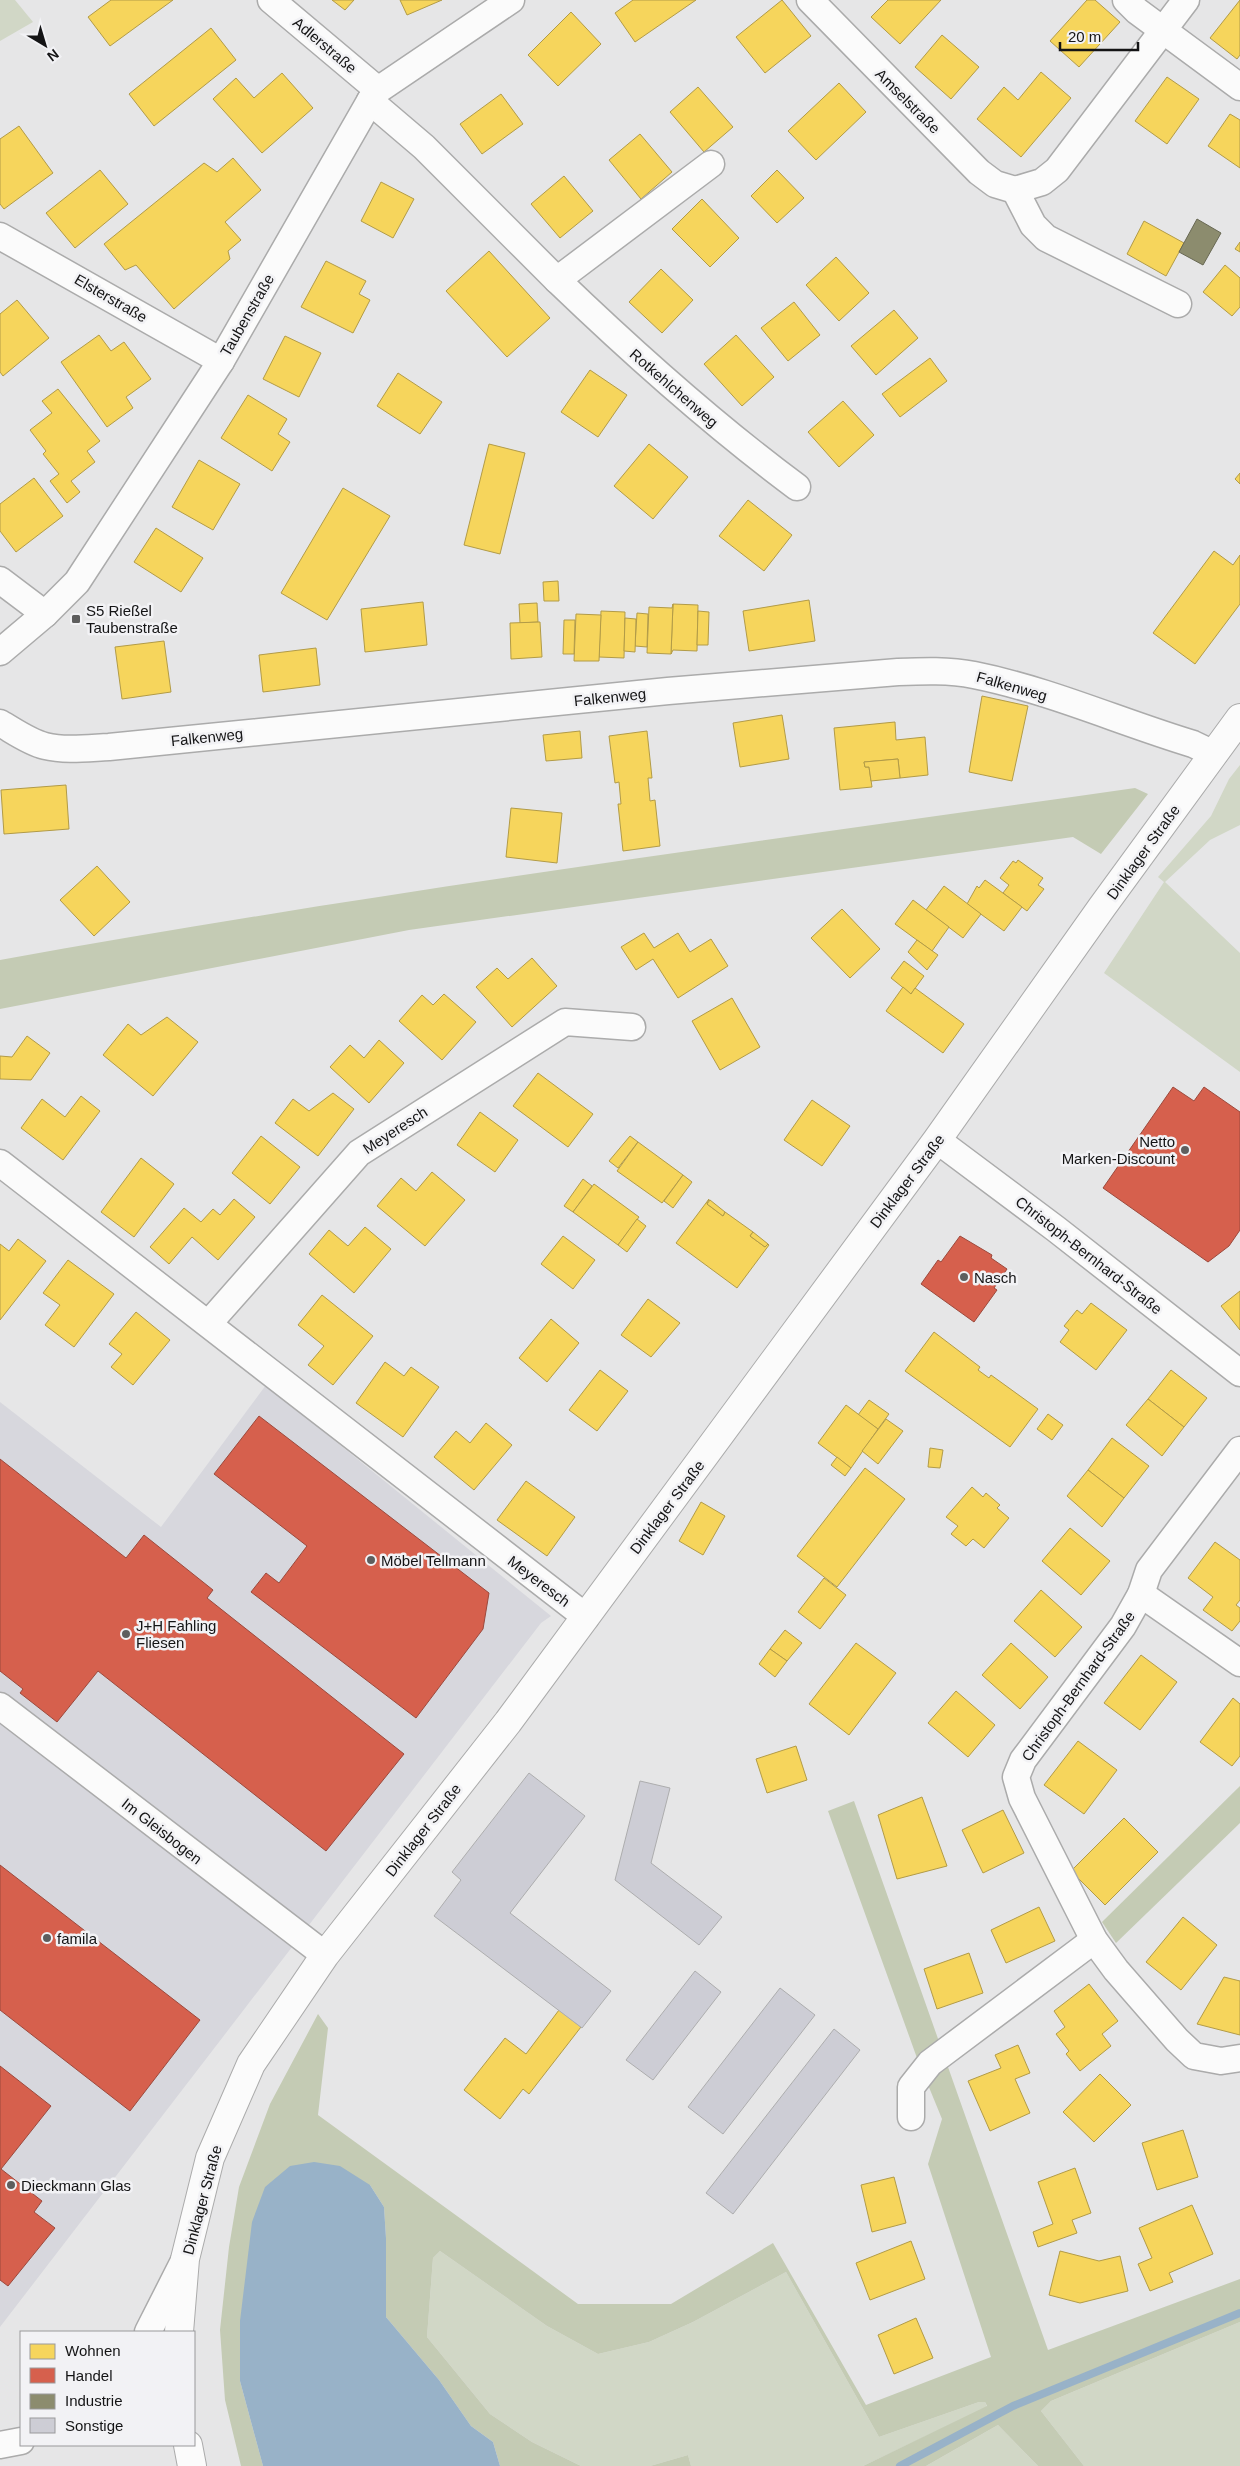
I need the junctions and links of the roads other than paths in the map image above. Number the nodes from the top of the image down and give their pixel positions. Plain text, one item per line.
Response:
1 (271, 0) edge
2 (511, 0) edge
3 (810, 0) edge
4 (1126, 0) edge
5 (1186, 0) edge
6 (1164, 29) junction
7 (1240, 87) edge
8 (374, 96) junction
9 (711, 164) dead end
10 (1015, 190) junction
11 (0, 236) edge
12 (557, 280) junction
13 (1178, 304) dead end
14 (221, 361) junction
15 (797, 487) dead end
16 (0, 580) edge
17 (45, 614) junction
18 (0, 652) edge
19 (1240, 718) edge
20 (0, 723) edge
21 (1214, 754) junction
22 (632, 1027) dead end
23 (937, 1140) junction
24 (0, 1163) edge
25 (209, 1323) junction
26 (1240, 1373) edge
27 (1240, 1450) edge
28 (1141, 1594) junction
29 (586, 1616) junction
30 (1240, 1663) edge
31 (0, 1706) edge
32 (1094, 1940) junction
33 (325, 1955) junction
34 (1240, 2058) edge
35 (911, 2117) dead end
36 (185, 2258) junction
37 (148, 2331) edge
38 (179, 2331) edge
39 (20, 2441) edge
40 (0, 2445) edge
41 (188, 2446) edge
42 (192, 2466) edge

1 - 8 street, Adlerstraße
2 - 8 street, Taubenstraße
3 - 10 street, Amselstraße
4 - 6 street
5 - 6 street
6 - 7 street
6 - 10 street
8 - 12 street, Rotkehlchenweg
8 - 14 street, Taubenstraße
9 - 12 street
10 - 13 street
11 - 14 street, Elsterstraße
12 - 15 street, Rotkehlchenweg
14 - 17 street, Taubenstraße
16 - 17 street
17 - 18 street, Taubenstraße
19 - 21 main road, Dinklager Straße
20 - 21 street, Falkenweg
21 - 23 main road, Dinklager Straße
22 - 25 street, Meyeresch
23 - 26 street, Christoph-Bernhard-Straße
23 - 29 main road, Dinklager Straße
24 - 25 street, Meyeresch
25 - 29 street, Meyeresch
27 - 28 street, Christoph-Bernhard-Straße
28 - 30 street, Christoph-Bernhard-Straße
28 - 32 street, Christoph-Bernhard-Straße
29 - 33 main road, Dinklager Straße
31 - 33 street, Im Gleisbogen
32 - 34 street, Christoph-Bernhard-Straße
32 - 35 street
33 - 36 main road, Dinklager Straße
36 - 37 street
36 - 38 main road, Dinklager Straße
39 - 40 street
41 - 42 main road

